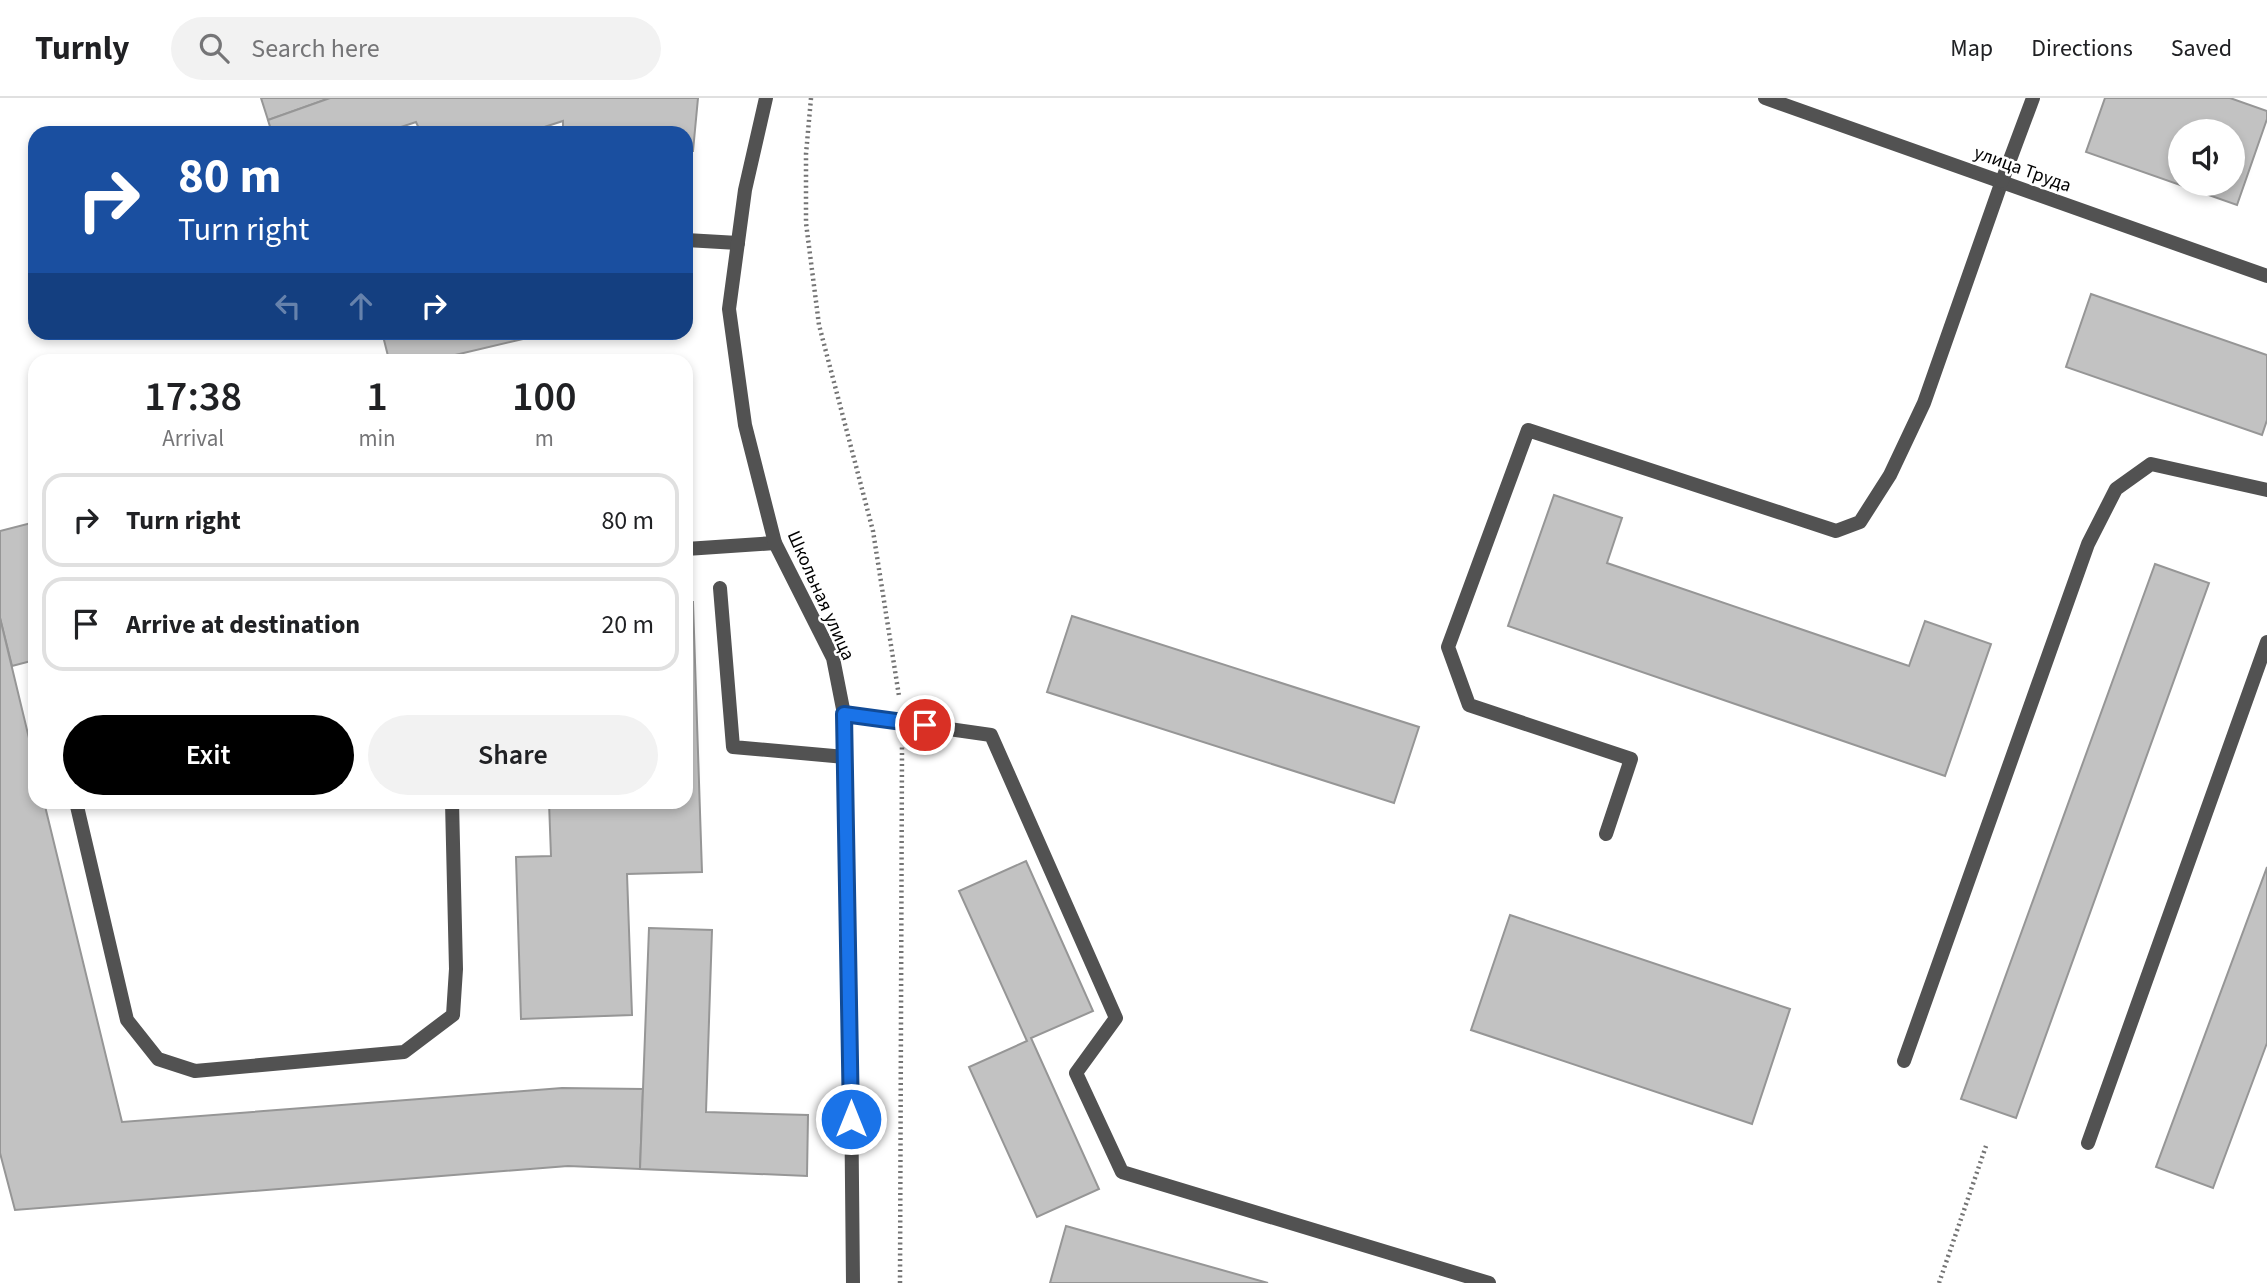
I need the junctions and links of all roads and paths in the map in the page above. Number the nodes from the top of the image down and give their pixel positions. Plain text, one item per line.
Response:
1 (766, 98) edge
2 (811, 98) edge
3 (1765, 98) edge
4 (2033, 98) edge
5 (2002, 181) junction
6 (693, 240) edge
7 (738, 243) junction
8 (2267, 276) edge
9 (2267, 490) edge
10 (775, 544) junction
11 (693, 549) edge
12 (720, 588) dead end
13 (2267, 642) edge
14 (844, 714) junction
15 (902, 722) junction
16 (845, 757) junction
17 (78, 809) edge
18 (452, 809) edge
19 (1606, 834) dead end
20 (1904, 1061) dead end
21 (2088, 1143) dead end
22 (1986, 1146) dead end
23 (853, 1283) edge
24 (900, 1283) edge
25 (1489, 1283) edge
26 (1939, 1283) edge

1 - 7 street, Школьная улица
2 - 15 path
3 - 5 street, улица Труда
4 - 5 street
5 - 8 street, улица Труда
5 - 19 street
6 - 7 street
7 - 10 street, Школьная улица
9 - 20 street
10 - 11 street
10 - 14 street, Школьная улица
12 - 16 street
13 - 21 street
14 - 15 street
14 - 16 street, Школьная улица
15 - 24 path
15 - 25 street
16 - 23 street, Школьная улица
17 - 18 street
22 - 26 path

